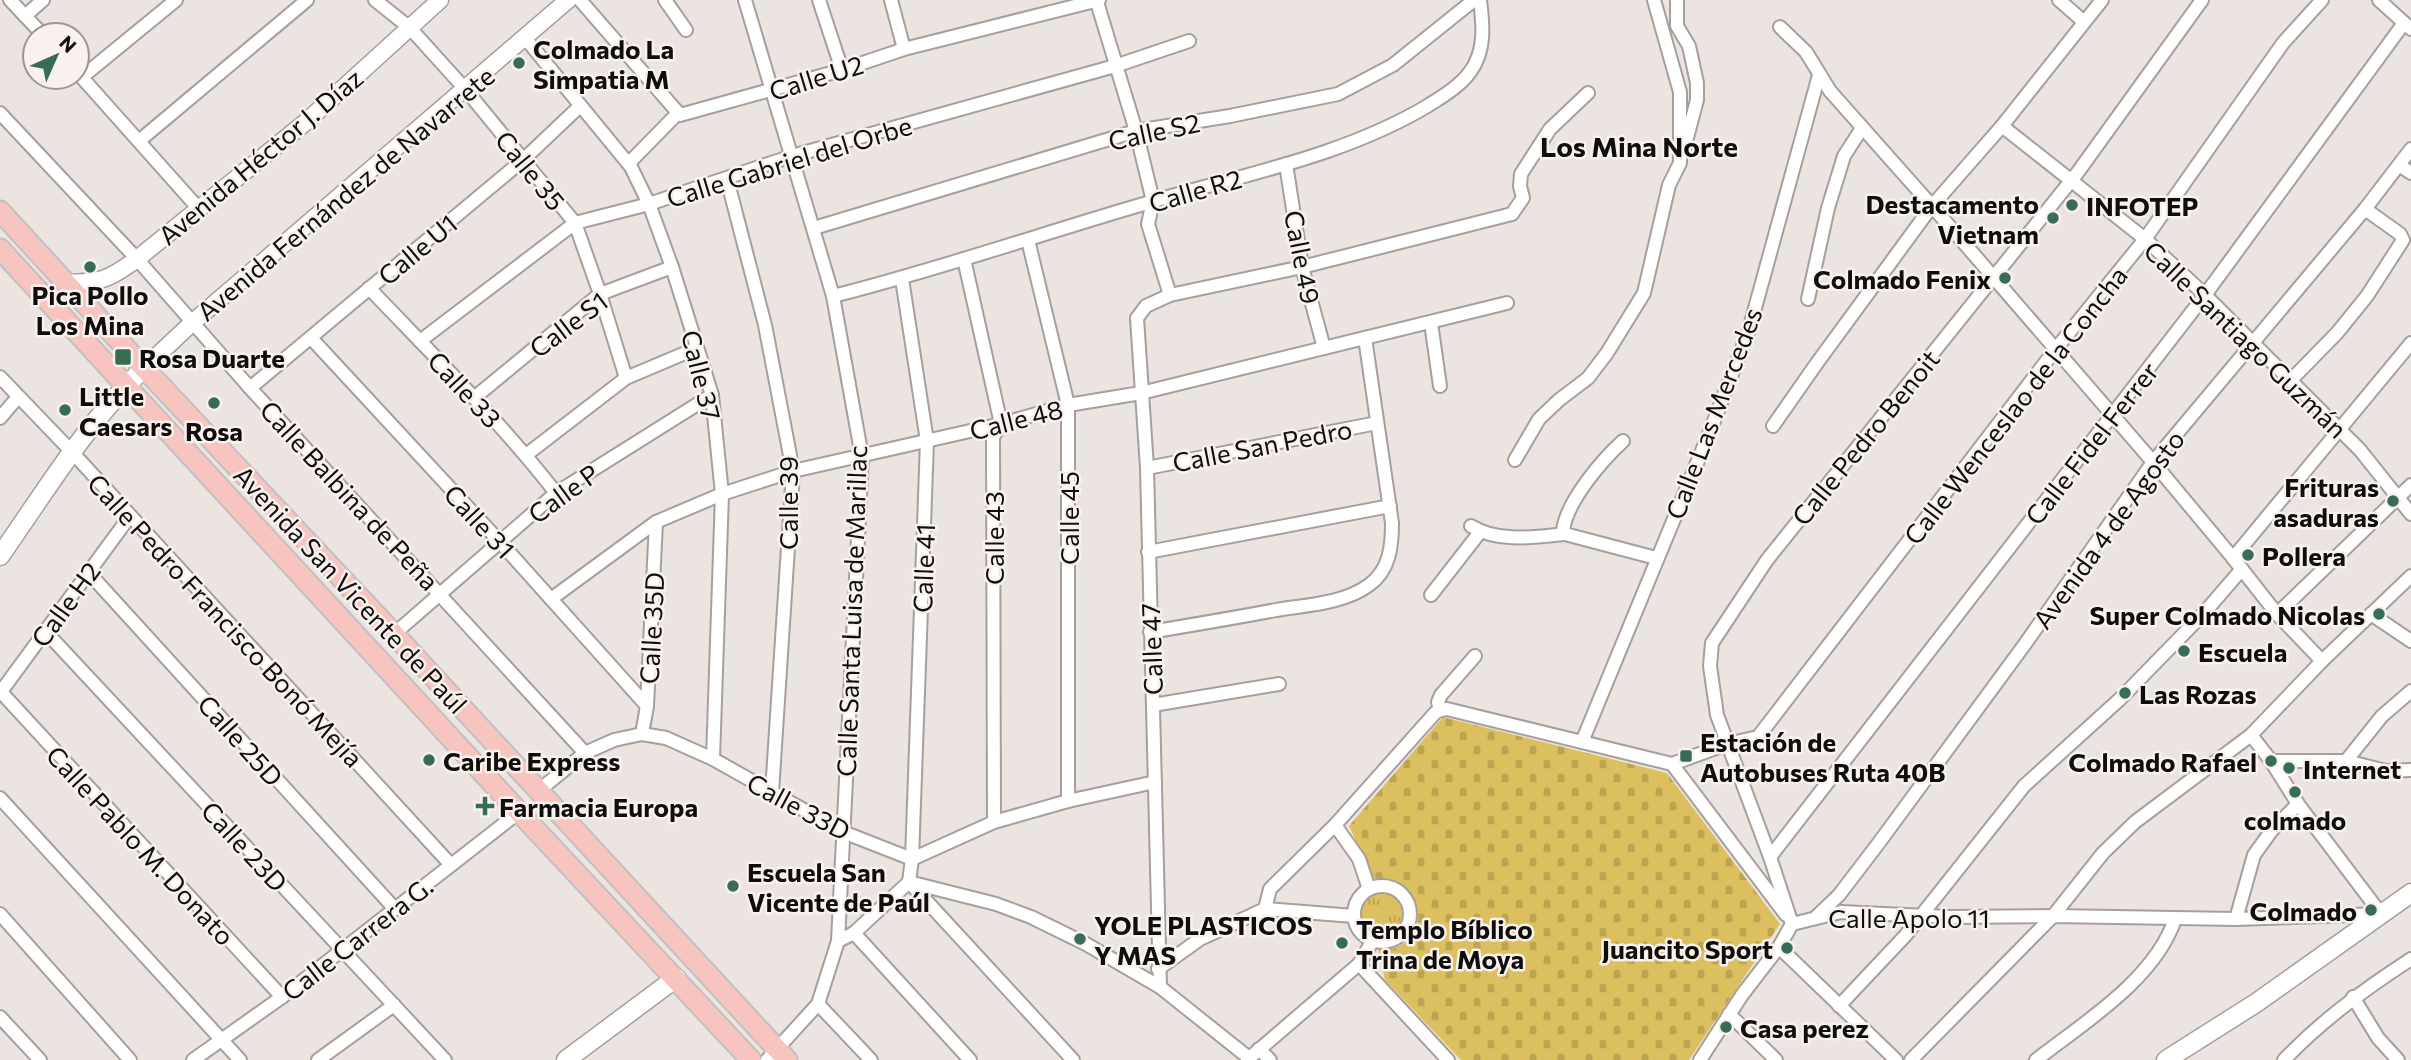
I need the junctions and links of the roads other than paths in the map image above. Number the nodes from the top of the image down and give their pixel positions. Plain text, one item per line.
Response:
1 (10, 0) edge
2 (43, 0) edge
3 (176, 0) edge
4 (307, 0) edge
5 (375, 0) edge
6 (440, 0) edge
7 (568, 0) edge
8 (580, 0) edge
9 (665, 0) edge
10 (745, 0) edge
11 (819, 0) edge
12 (891, 0) edge
13 (1474, 0) edge
14 (1480, 0) edge
15 (1654, 0) edge
16 (1677, 0) edge
17 (2059, 0) edge
18 (2102, 0) edge
19 (2202, 0) edge
20 (2322, 0) edge
21 (2379, 0) edge
22 (1098, 1) edge
23 (25, 16) junction
24 (30, 21) edge
25 (2083, 21) junction
26 (2407, 26) edge
27 (1780, 27) dead end
28 (410, 28) junction
29 (686, 30) dead end
30 (526, 39) junction
31 (1189, 41) dead end
32 (904, 49) junction
33 (91, 65) edge
34 (1115, 66) junction
35 (842, 70) junction
36 (1819, 75) junction
37 (91, 87) edge
38 (466, 90) junction
39 (770, 91) junction
40 (1588, 93) dead end
41 (580, 106) junction
42 (0, 113) edge
43 (678, 113) junction
44 (2001, 127) junction
45 (1862, 128) junction
46 (1136, 131) junction
47 (139, 141) junction
48 (2411, 149) edge
49 (792, 156) junction
50 (523, 160) junction
51 (629, 163) junction
52 (1680, 163) junction
53 (1286, 164) junction
54 (2399, 165) junction
55 (2411, 173) edge
56 (727, 179) junction
57 (2071, 180) junction
58 (1153, 201) junction
59 (649, 204) junction
60 (1932, 206) junction
61 (199, 209) junction
62 (2365, 209) junction
63 (0, 211) edge
64 (575, 223) junction
65 (814, 228) junction
66 (2145, 239) junction
67 (1028, 240) junction
68 (0, 249) edge
69 (137, 259) junction
70 (964, 259) junction
71 (672, 267) junction
72 (1302, 267) junction
73 (1994, 278) junction
74 (902, 279) junction
75 (66, 284) junction
76 (369, 289) junction
77 (600, 294) junction
78 (1170, 295) junction
79 (2205, 295) junction
80 (833, 296) junction
81 (1808, 299) dead end
82 (1507, 303) dead end
83 (194, 322) junction
84 (1431, 323) junction
85 (311, 338) junction
86 (1365, 338) junction
87 (420, 341) junction
88 (2254, 343) junction
89 (2411, 343) edge
90 (697, 348) junction
91 (1324, 348) junction
92 (2055, 350) junction
93 (144, 368) junction
94 (0, 377) edge
95 (625, 378) junction
96 (2290, 381) junction
97 (125, 385) junction
98 (1440, 386) dead end
99 (250, 388) junction
100 (1141, 393) junction
101 (712, 396) junction
102 (18, 397) junction
103 (474, 398) junction
104 (1068, 405) junction
105 (2112, 415) junction
106 (0, 418) edge
107 (1377, 423) junction
108 (1001, 424) junction
109 (1773, 426) dead end
110 (2339, 429) junction
111 (927, 441) junction
112 (1623, 441) dead end
113 (72, 452) junction
114 (526, 455) junction
115 (862, 457) junction
116 (1515, 460) dead end
117 (2153, 463) junction
118 (1147, 468) junction
119 (793, 471) junction
120 (2411, 485) edge
121 (556, 493) junction
122 (722, 494) junction
123 (2399, 497) junction
124 (1390, 506) junction
125 (2411, 514) edge
126 (130, 516) junction
127 (656, 522) junction
128 (1565, 534) junction
129 (500, 542) junction
130 (1149, 552) junction
131 (0, 556) edge
132 (1656, 558) junction
133 (2233, 558) junction
134 (2242, 569) junction
135 (88, 572) junction
136 (2411, 576) edge
137 (442, 594) junction
138 (1431, 595) dead end
139 (551, 599) junction
140 (2277, 614) junction
141 (2371, 614) junction
142 (45, 631) junction
143 (1150, 632) junction
144 (394, 634) junction
145 (2411, 641) edge
146 (1475, 656) dead end
147 (2322, 661) junction
148 (1279, 684) dead end
149 (2411, 691) edge
150 (0, 693) edge
151 (1153, 705) junction
152 (648, 706) junction
153 (1440, 710) junction
154 (642, 734) junction
155 (2251, 736) junction
156 (1582, 742) junction
157 (1727, 744) junction
158 (585, 753) junction
159 (713, 759) junction
160 (2271, 761) junction
161 (2346, 761) junction
162 (1672, 764) junction
163 (2411, 770) edge
164 (1155, 782) junction
165 (537, 792) junction
166 (772, 792) junction
167 (0, 799) edge
168 (1068, 801) junction
169 (2298, 804) junction
170 (519, 812) junction
171 (994, 822) junction
172 (1335, 825) junction
173 (843, 832) junction
174 (1770, 857) junction
175 (912, 859) junction
176 (451, 865) junction
177 (909, 882) junction
178 (1369, 889) junction
179 (2411, 893) edge
180 (395, 909) junction
181 (1265, 909) junction
182 (2381, 914) junction
183 (0, 915) edge
184 (1354, 916) junction
185 (1920, 916) junction
186 (2053, 916) junction
187 (1816, 917) junction
188 (2175, 919) junction
189 (2236, 919) junction
190 (1792, 924) junction
191 (854, 933) junction
192 (1373, 940) junction
193 (838, 941) junction
194 (1779, 947) junction
195 (342, 950) junction
196 (2411, 958) edge
197 (1359, 964) junction
198 (1158, 970) junction
199 (676, 978) junction
200 (1160, 987) junction
201 (282, 997) junction
202 (2353, 997) junction
203 (818, 1004) junction
204 (394, 1005) junction
205 (1839, 1006) junction
206 (1729, 1014) junction
207 (0, 1017) edge
208 (222, 1040) junction
209 (777, 1056) edge
210 (1252, 1056) edge
211 (443, 1059) edge
212 (40, 1060) edge
213 (130, 1060) edge
214 (192, 1060) edge
215 (240, 1060) edge
216 (318, 1060) edge
217 (566, 1060) edge
218 (751, 1060) edge
219 (871, 1060) edge
220 (970, 1060) edge
221 (1073, 1060) edge
222 (1270, 1060) edge
223 (1448, 1060) edge
224 (1700, 1060) edge
225 (1776, 1060) edge
226 (1896, 1060) edge
227 (1911, 1060) edge
228 (2036, 1060) edge
229 (2166, 1060) edge
230 (2284, 1060) edge
231 (2398, 1060) edge

1 - 23 street
2 - 23 street
3 - 33 street
4 - 47 street
5 - 28 street, Calle 35
6 - 28 street, Avenida Héctor J. Díaz
7 - 30 street, Avenida Fernández de Navarrete
8 - 43 street
9 - 29 street
10 - 39 street, Calle Santa Luisa de Marillac
11 - 35 street
12 - 32 street
13 - 46 street, Calle S2
14 - 53 street, Calle R2
15 - 52 street
16 - 52 street
17 - 25 street
18 - 25 street
19 - 57 street, Calle Pedro Benoit
20 - 66 street, Calle Wenceslao de la Concha
21 - 26 street
22 - 32 street, Calle U2
22 - 34 street
23 - 24 street
25 - 44 street
26 - 79 street, Calle Fidel Ferrer
27 - 36 street
28 - 38 street, Calle 35
28 - 61 street, Avenida Héctor J. Díaz
30 - 38 street, Avenida Fernández de Navarrete
30 - 41 street, Calle 37
31 - 34 street, Calle Gabriel del Orbe
32 - 35 street, Calle U2
34 - 46 street
34 - 49 street, Calle Gabriel del Orbe
35 - 39 street, Calle U2
36 - 45 street
36 - 132 street, Calle Las Mercedes
37 - 47 street
38 - 50 street, Calle 35
38 - 83 street, Avenida Fernández de Navarrete
39 - 43 street, Calle U2
39 - 49 street, Calle Santa Luisa de Marillac
40 - 72 street
41 - 50 street, Calle U1
41 - 51 street, Calle 37
42 - 69 street, Calle Balbina de Peña
43 - 51 street
44 - 57 street, Calle Santiago Guzmán
44 - 60 street
45 - 60 street
45 - 81 street
46 - 58 street
46 - 65 street, Calle S2
47 - 61 street
48 - 54 street, Avenida 4 de Agosto
49 - 56 street, Calle Gabriel del Orbe
49 - 65 street, Calle Santa Luisa de Marillac
50 - 64 street, Calle 35
50 - 76 street, Calle U1
51 - 59 street, Calle 37
52 - 116 street
53 - 58 street, Calle R2
53 - 72 street, Calle 49
54 - 55 street
54 - 62 street, Avenida 4 de Agosto
56 - 59 street, Calle Gabriel del Orbe
56 - 119 street, Calle 39
57 - 66 street, Calle Santiago Guzmán
57 - 73 street, Calle Pedro Benoit
58 - 67 street, Calle R2
58 - 78 street
59 - 64 street, Calle Gabriel del Orbe
59 - 71 street, Calle 37
60 - 73 street
60 - 109 street
61 - 69 street, Avenida Héctor J. Díaz
62 - 88 street, Avenida 4 de Agosto
62 - 96 street
63 - 75 main road, Avenida San Vicente de Paúl
64 - 77 street, Calle 35
64 - 87 street, Calle Gabriel del Orbe
65 - 80 street, Calle Santa Luisa de Marillac
66 - 79 street, Calle Santiago Guzmán
66 - 92 street, Calle Wenceslao de la Concha
67 - 70 street, Calle R2
67 - 104 street, Calle 45
68 - 97 main road, Avenida San Vicente de Paúl
69 - 75 street, Avenida Héctor J. Díaz
69 - 83 street, Calle Balbina de Peña
70 - 74 street, Calle R2
70 - 108 street, Calle 43
71 - 77 street, Calle S1
71 - 90 street, Calle 37
72 - 78 street
72 - 91 street, Calle 49
73 - 92 street
73 - 157 street, Calle Pedro Benoit
74 - 80 street, Calle R2
74 - 111 street, Calle 41
75 - 93 main road, Avenida San Vicente de Paúl
76 - 85 street, Calle U1
76 - 87 street, Calle 33
77 - 95 street, Calle 35
77 - 103 street, Calle S1
78 - 100 street, Calle 47
79 - 88 street, Calle Santiago Guzmán
79 - 105 street, Calle Fidel Ferrer
80 - 115 street, Calle Santa Luisa de Marillac
82 - 84 street, Calle 48
83 - 93 street, Avenida Fernández de Navarrete
83 - 99 street, Calle Balbina de Peña
84 - 86 street, Calle 48
84 - 98 street
85 - 99 street, Calle U1
85 - 129 street, Calle 31
86 - 91 street, Calle 48
86 - 107 street
87 - 103 street, Calle 33
88 - 96 street, Calle Santiago Guzmán
88 - 117 street, Avenida 4 de Agosto
89 - 110 street
90 - 95 street
90 - 101 street, Calle 37
91 - 100 street, Calle 48
92 - 105 street
92 - 157 street, Calle Wenceslao de la Concha
93 - 97 main road, Avenida Fernández de Navarrete
93 - 144 main road, Avenida San Vicente de Paúl
94 - 102 street, Calle Pedro Francisco Bonó Mejía
95 - 114 street
96 - 110 street, Calle Santiago Guzmán
97 - 113 main road, Avenida Fernández de Navarrete
97 - 170 main road, Avenida San Vicente de Paúl
99 - 137 street, Calle Balbina de Peña
100 - 104 street, Calle 48
100 - 118 street, Calle 47
101 - 121 street, Calle P
101 - 122 street, Calle 37
102 - 106 street
102 - 113 street, Calle Pedro Francisco Bonó Mejía
103 - 114 street, Calle 33
104 - 108 street, Calle 48
104 - 168 street, Calle 45
105 - 117 street
105 - 174 street, Calle Fidel Ferrer
107 - 118 street, Calle San Pedro
107 - 124 street
108 - 111 street, Calle 48
108 - 171 street, Calle 43
110 - 123 street, Calle Santiago Guzmán
110 - 133 street
111 - 115 street, Calle 48
111 - 175 street, Calle 41
112 - 128 street
113 - 126 street, Calle Pedro Francisco Bonó Mejía
113 - 131 main road, Avenida Fernández de Navarrete
114 - 121 street, Calle 33
115 - 119 street, Calle 48
115 - 173 street, Calle Santa Luisa de Marillac
117 - 133 street
117 - 187 street, Avenida 4 de Agosto
118 - 130 street, Calle 47
119 - 122 street, Calle 48
119 - 166 street, Calle 39
120 - 123 street
121 - 129 street, Calle P
122 - 127 street, Calle 48
122 - 159 street, Calle 37
123 - 125 street, Calle Santiago Guzmán
123 - 140 street
124 - 130 street
124 - 143 street
126 - 135 street, Calle H2
126 - 176 street, Calle Pedro Francisco Bonó Mejía
127 - 139 street, Calle 48
127 - 152 street, Calle 35D
128 - 132 street
128 - 138 street
129 - 137 street, Calle P
129 - 139 street, Calle 31
130 - 143 street, Calle 47
132 - 156 street, Calle Las Mercedes
133 - 134 street
134 - 140 street
134 - 185 street
135 - 142 street, Calle H2
135 - 180 street, Calle 25D
136 - 141 street
137 - 144 street, Calle P
137 - 158 street, Calle Balbina de Peña
139 - 152 street, Calle 31
140 - 147 street
141 - 145 street
141 - 147 street
142 - 150 street, Calle H2
142 - 195 street, Calle 23D
143 - 151 street, Calle 47
144 - 165 main road, Avenida San Vicente de Paúl
146 - 153 street
147 - 155 street
148 - 151 street
149 - 161 street
150 - 201 street, Calle Pablo M. Donato
151 - 164 street, Calle 47
152 - 154 street, Calle 35D
153 - 156 street
153 - 172 street
154 - 158 street, Calle 33D
154 - 159 street, Calle 33D
155 - 160 street
155 - 186 street
156 - 162 street
157 - 162 street, Calle Wenceslao de la Concha
157 - 174 street, Calle Pedro Benoit
158 - 165 street, Calle 33D
159 - 166 street, Calle 33D
160 - 161 street
160 - 169 street
161 - 163 street
162 - 190 street, Calle Apolo 11
164 - 168 street
164 - 198 street, Calle 47
165 - 209 main road, Avenida San Vicente de Paúl
166 - 173 street, Calle 33D
167 - 208 street
168 - 171 street
169 - 182 street
169 - 189 street
170 - 176 street, Calle Carrera G.
170 - 199 main road, Avenida San Vicente de Paúl
171 - 175 street
172 - 178 street
172 - 181 street
173 - 175 street, Calle 33D
173 - 193 street, Calle Santa Luisa de Marillac
174 - 190 street, Calle Pedro Benoit
175 - 177 street, Calle 41
176 - 180 street, Calle Carrera G.
177 - 191 street
177 - 200 street
177 - 221 street
178 - 184 street
178 - 192 street
179 - 182 main road
180 - 195 street, Calle Carrera G.
181 - 184 street
181 - 198 street
182 - 189 street, Calle Apolo 11
182 - 229 main road
183 - 213 street
184 - 192 street
185 - 186 street, Calle Apolo 11
185 - 187 street, Calle Apolo 11
185 - 205 street
186 - 188 street, Calle Apolo 11
186 - 227 street
187 - 190 street, Calle Apolo 11
188 - 189 street, Calle Apolo 11
188 - 228 street
190 - 194 street
191 - 193 street
191 - 220 street
192 - 197 street
193 - 203 street, Calle Santa Luisa de Marillac
194 - 205 street
194 - 206 street
195 - 201 street, Calle Carrera G.
195 - 204 street, Calle 23D
196 - 202 street
197 - 210 street
197 - 223 street
198 - 200 street, Calle 47
199 - 217 main road
199 - 218 main road, Avenida San Vicente de Paúl
200 - 210 street
201 - 208 street, Calle Carrera G.
202 - 230 street
202 - 231 street
203 - 209 street, Calle Santa Luisa de Marillac
203 - 219 street
204 - 211 street, Calle 23D
204 - 216 street
205 - 226 street
206 - 224 street
206 - 225 street
207 - 212 street
208 - 214 street, Calle Carrera G.
208 - 215 street
210 - 222 street

